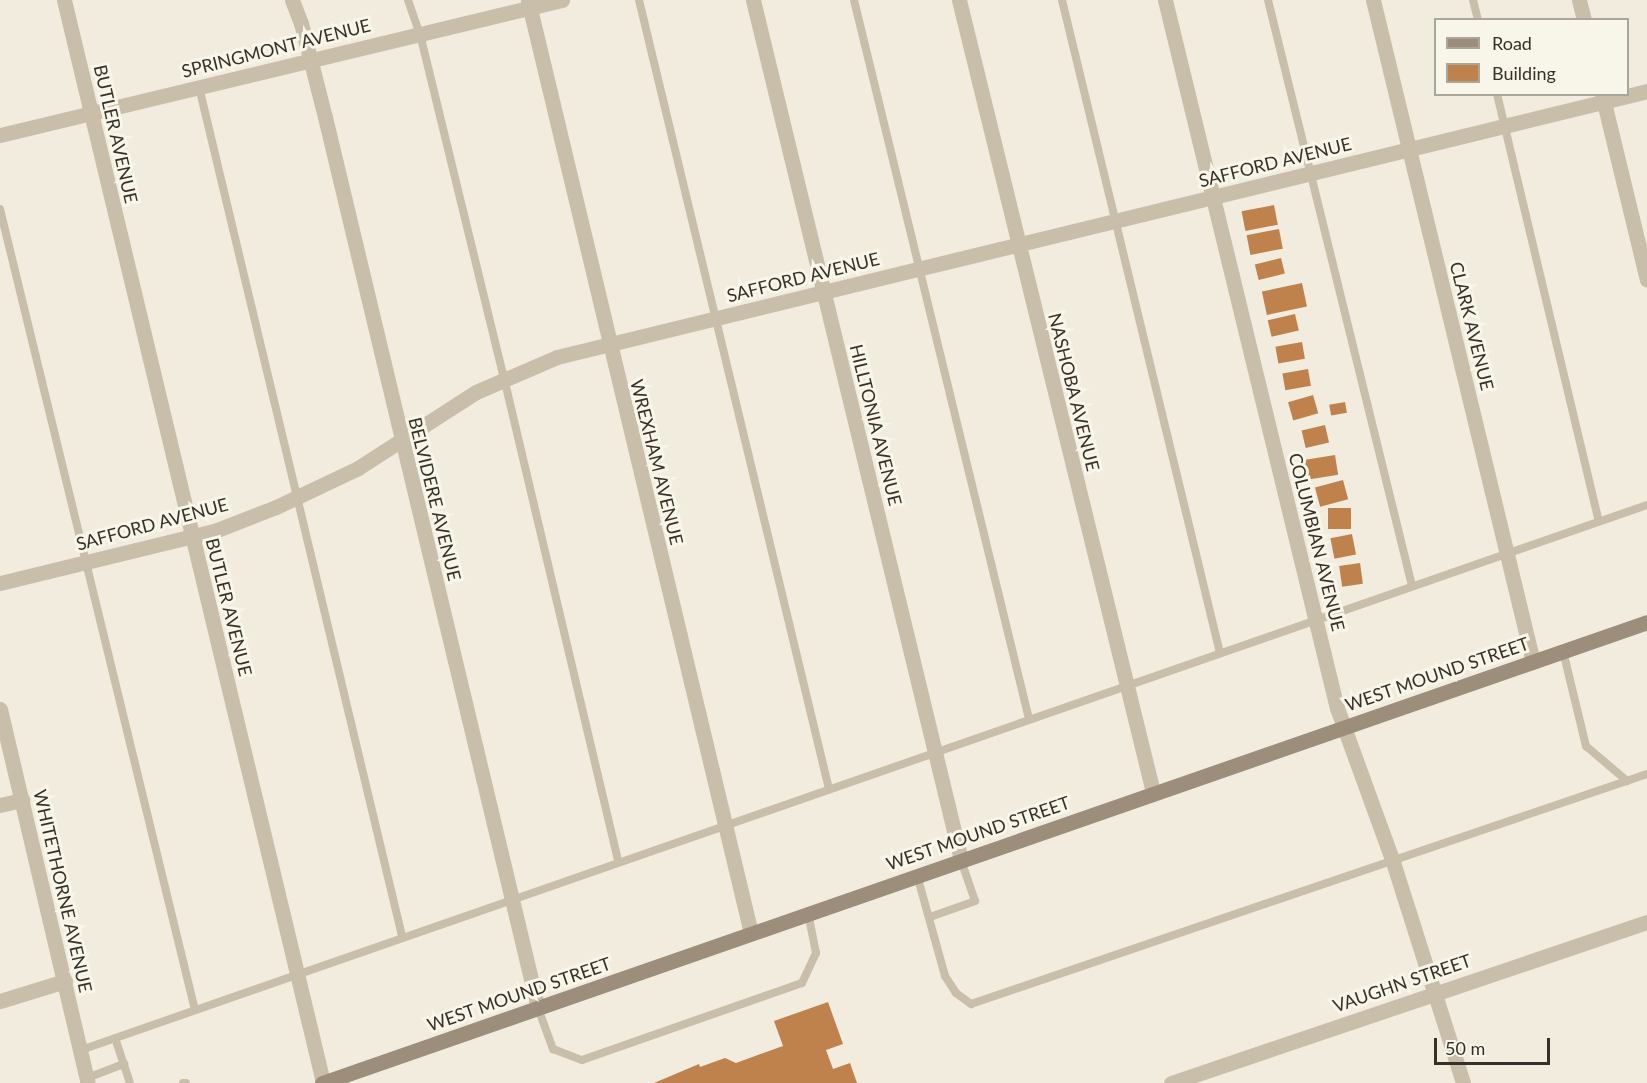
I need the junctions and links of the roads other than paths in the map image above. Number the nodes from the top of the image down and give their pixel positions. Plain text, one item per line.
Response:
1 (64, 0) edge
2 (292, 0) edge
3 (408, 0) edge
4 (562, 0) edge
5 (639, 0) edge
6 (753, 0) edge
7 (855, 0) edge
8 (958, 0) edge
9 (1062, 0) edge
10 (1165, 0) edge
11 (1268, 0) edge
12 (1373, 0) edge
13 (1473, 0) edge
14 (1579, 0) edge
15 (529, 4) edge
16 (1478, 18) edge
17 (1584, 18) edge
18 (420, 34) junction
19 (310, 59) junction
20 (199, 87) junction
21 (1647, 91) edge
22 (1629, 94) edge
23 (1498, 96) edge
24 (1603, 98) edge
25 (91, 113) junction
26 (1505, 126) junction
27 (0, 135) edge
28 (1409, 150) junction
29 (1311, 174) junction
30 (1213, 198) junction
31 (0, 209) edge
32 (1118, 221) junction
33 (1017, 246) junction
34 (921, 269) junction
35 (1647, 280) edge
36 (824, 293) junction
37 (717, 318) junction
38 (609, 344) junction
39 (504, 378) junction
40 (401, 441) junction
41 (297, 497) junction
42 (1647, 505) edge
43 (1599, 521) junction
44 (192, 536) junction
45 (1506, 552) junction
46 (86, 562) junction
47 (0, 583) edge
48 (1412, 586) junction
49 (1316, 620) junction
50 (1647, 622) edge
51 (1563, 651) junction
52 (1220, 653) junction
53 (1533, 662) junction
54 (1126, 686) junction
55 (0, 709) edge
56 (1029, 719) junction
57 (1343, 726) junction
58 (935, 752) junction
59 (1647, 774) edge
60 (1627, 781) junction
61 (829, 789) junction
62 (1153, 792) junction
63 (22, 800) junction
64 (0, 805) edge
65 (725, 825) junction
66 (961, 860) junction
67 (618, 861) junction
68 (1393, 862) junction
69 (917, 875) junction
70 (511, 898) junction
71 (808, 913) junction
72 (930, 917) junction
73 (1647, 921) edge
74 (751, 933) junction
75 (402, 936) junction
76 (297, 973) junction
77 (65, 981) junction
78 (1435, 992) junction
79 (0, 1001) edge
80 (538, 1008) junction
81 (195, 1010) junction
82 (115, 1038) junction
83 (81, 1050) junction
84 (124, 1064) junction
85 (88, 1080) edge
86 (130, 1083) edge
87 (323, 1083) edge
88 (1171, 1083) edge
89 (1463, 1083) edge

1 - 25 street, BUTLER AVENUE
2 - 19 street, BELVIDERE AVENUE
3 - 18 lane
4 - 15 street, SPRINGMONT AVENUE
5 - 37 lane
6 - 36 street, HILLTONIA AVENUE
7 - 34 lane
8 - 33 street, NASHOBA AVENUE
9 - 32 lane
10 - 30 street, COLUMBIAN AVENUE
11 - 29 lane
12 - 28 street, CLARK AVENUE
13 - 16 lane
14 - 17 street
15 - 18 street, SPRINGMONT AVENUE
15 - 38 street, WREXHAM AVENUE
18 - 19 street, SPRINGMONT AVENUE
18 - 39 lane
19 - 20 street, SPRINGMONT AVENUE
19 - 40 street, BELVIDERE AVENUE
20 - 25 street, SPRINGMONT AVENUE
20 - 41 lane
21 - 22 street, SAFFORD AVENUE
23 - 26 lane
24 - 26 street, SAFFORD AVENUE
24 - 35 street
25 - 27 street, SPRINGMONT AVENUE
25 - 44 street, BUTLER AVENUE
26 - 28 street, SAFFORD AVENUE
26 - 43 lane
28 - 29 street, SAFFORD AVENUE
28 - 45 street, CLARK AVENUE
29 - 30 street, SAFFORD AVENUE
29 - 48 lane
30 - 32 street, SAFFORD AVENUE
30 - 49 street, COLUMBIAN AVENUE
31 - 46 lane
32 - 33 street, SAFFORD AVENUE
32 - 52 lane
33 - 34 street, SAFFORD AVENUE
33 - 54 street, NASHOBA AVENUE
34 - 36 street, SAFFORD AVENUE
34 - 56 lane
36 - 37 street, SAFFORD AVENUE
36 - 58 street, HILLTONIA AVENUE
37 - 38 street, SAFFORD AVENUE
37 - 61 lane
38 - 39 street, SAFFORD AVENUE
38 - 65 street, WREXHAM AVENUE
39 - 40 street, SAFFORD AVENUE
39 - 67 lane
40 - 41 street, SAFFORD AVENUE
40 - 70 street, BELVIDERE AVENUE
41 - 44 street, SAFFORD AVENUE
41 - 75 lane
42 - 43 lane
43 - 45 lane
44 - 46 street, SAFFORD AVENUE
44 - 76 street, BUTLER AVENUE
45 - 48 lane
45 - 53 street, CLARK AVENUE
46 - 47 street, SAFFORD AVENUE
46 - 81 lane
48 - 49 lane
49 - 52 lane
49 - 57 street, COLUMBIAN AVENUE
50 - 51 street, WEST MOUND STREET
51 - 53 street, WEST MOUND STREET
51 - 60 lane
52 - 54 lane
53 - 57 street, WEST MOUND STREET
54 - 56 lane
54 - 62 street, NASHOBA AVENUE
55 - 63 street, WHITETHORNE AVENUE
56 - 58 lane
57 - 62 street, WEST MOUND STREET
57 - 68 street, COLUMBIAN AVENUE
58 - 61 lane
58 - 66 street, HILLTONIA AVENUE
59 - 60 lane
60 - 68 lane
61 - 65 lane
62 - 66 street, WEST MOUND STREET
63 - 64 street
63 - 77 street, WHITETHORNE AVENUE
65 - 67 lane
65 - 74 street, WREXHAM AVENUE
66 - 69 street, WEST MOUND STREET
66 - 72 lane
67 - 70 lane
68 - 72 lane
68 - 78 street, COLUMBIAN AVENUE
69 - 71 street, WEST MOUND STREET
69 - 72 lane
70 - 75 lane
70 - 80 street, BELVIDERE AVENUE
71 - 74 street, WEST MOUND STREET
71 - 80 lane
73 - 78 street, VAUGHN STREET
74 - 80 street, WEST MOUND STREET
75 - 76 lane
76 - 81 lane
76 - 87 street, BUTLER AVENUE
77 - 79 street
77 - 83 street, WHITETHORNE AVENUE
78 - 88 street, VAUGHN STREET
78 - 89 street, COLUMBIAN AVENUE
80 - 87 street, WEST MOUND STREET
81 - 82 lane
82 - 83 lane
82 - 84 lane
83 - 85 street, WHITETHORNE AVENUE
84 - 85 lane
84 - 86 lane

